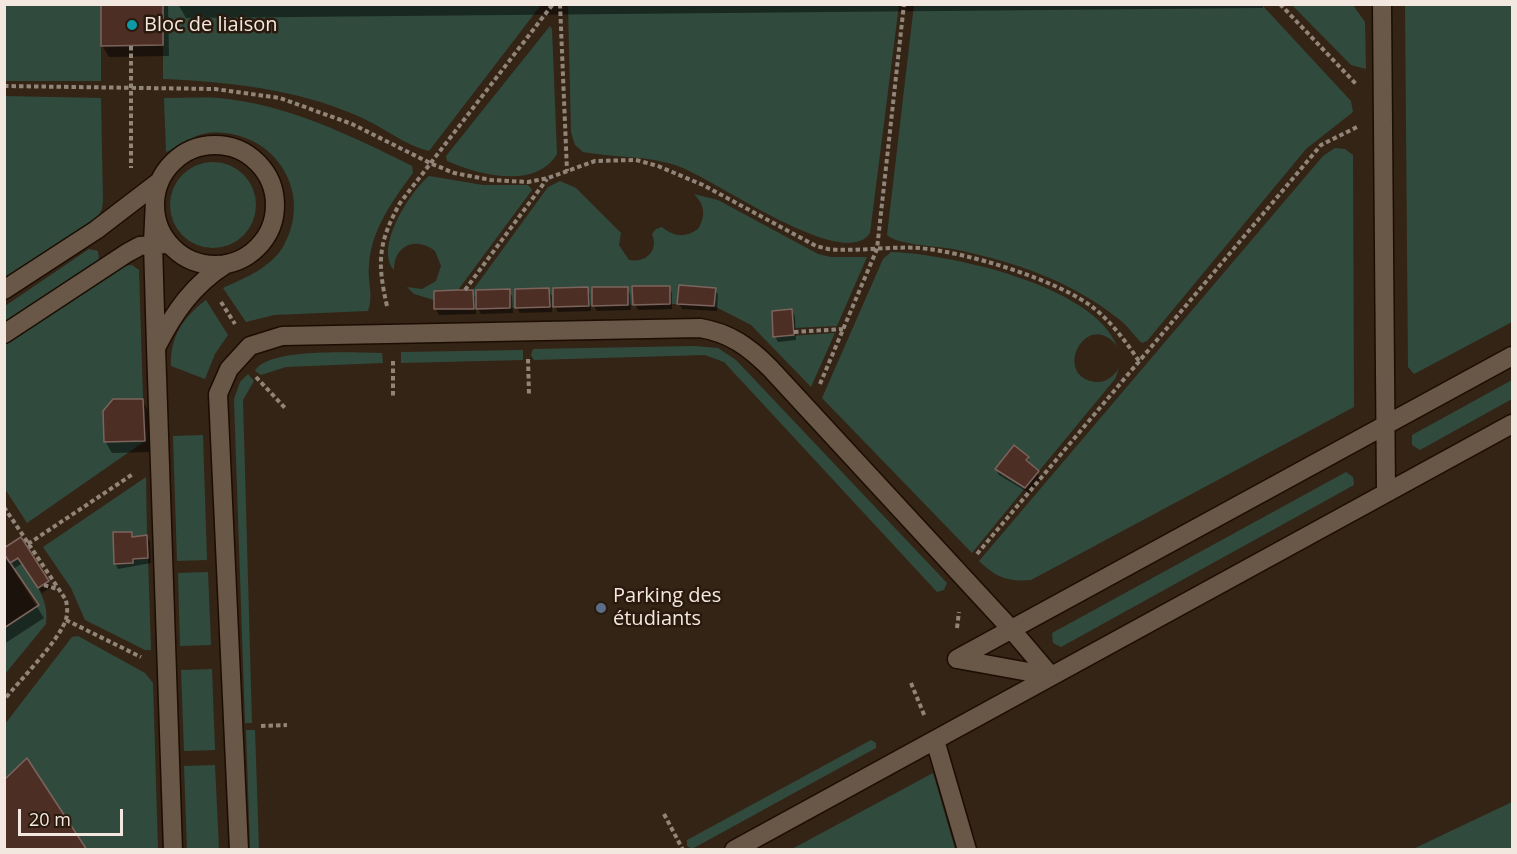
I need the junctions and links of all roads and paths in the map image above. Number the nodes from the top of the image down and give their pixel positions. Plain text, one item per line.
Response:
1 (553, 4) edge
2 (560, 4) edge
3 (904, 4) edge
4 (1280, 4) edge
5 (1382, 4) edge
6 (4, 86) edge
7 (1384, 114) junction
8 (430, 163) junction
9 (567, 171) junction
10 (548, 178) junction
11 (160, 181) junction
12 (155, 200) junction
13 (153, 244) junction
14 (174, 248) junction
15 (877, 249) junction
16 (226, 264) junction
17 (4, 290) edge
18 (465, 290) dead end
19 (843, 329) junction
20 (528, 331) junction
21 (794, 332) dead end
22 (4, 334) edge
23 (393, 334) junction
24 (156, 347) junction
25 (1512, 356) edge
26 (239, 358) junction
27 (1139, 361) junction
28 (528, 395) dead end
29 (393, 397) dead end
30 (285, 408) dead end
31 (808, 410) junction
32 (1386, 424) junction
33 (1512, 424) edge
34 (160, 456) junction
35 (1386, 493) junction
36 (4, 507) edge
37 (28, 544) junction
38 (960, 574) junction
39 (44, 585) dead end
40 (58, 589) junction
41 (1011, 629) junction
42 (954, 635) dead end
43 (1051, 676) junction
44 (911, 683) dead end
45 (4, 700) edge
46 (935, 740) junction
47 (664, 814) dead end
48 (173, 849) edge
49 (239, 849) edge
50 (683, 849) edge
51 (734, 849) edge
52 (967, 849) edge

1 - 8 path
2 - 9 path
3 - 15 path
4 - 7 path
5 - 7 lane
6 - 8 path
7 - 27 path
7 - 32 lane
8 - 10 path
8 - 23 path
9 - 10 path
9 - 15 path
10 - 18 path
11 - 12 lane
11 - 16 lane
11 - 17 lane
12 - 13 lane
12 - 14 lane
13 - 14 lane
13 - 22 lane
13 - 24 lane
14 - 16 lane
15 - 19 path
15 - 27 path
16 - 24 lane
19 - 21 path
19 - 31 path
20 - 23 lane
20 - 28 path
20 - 31 lane
23 - 26 lane
23 - 29 path
24 - 34 lane
25 - 32 lane
26 - 30 path
26 - 49 lane
27 - 38 path
31 - 38 lane
32 - 35 lane
32 - 41 lane
33 - 35 lane
34 - 37 path
34 - 48 lane
35 - 43 lane
36 - 37 path
37 - 40 path
38 - 41 lane
38 - 42 path
39 - 40 path
40 - 45 path
41 - 43 lane
41 - 43 lane
43 - 46 lane
44 - 46 path
46 - 51 lane
46 - 52 lane
47 - 50 path

